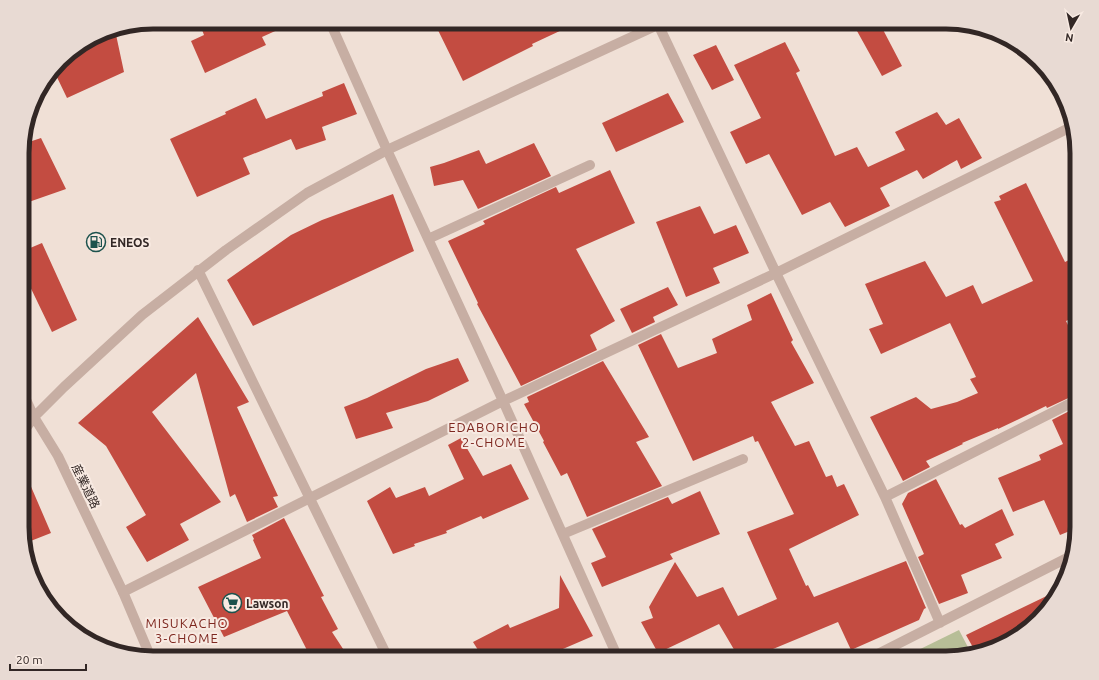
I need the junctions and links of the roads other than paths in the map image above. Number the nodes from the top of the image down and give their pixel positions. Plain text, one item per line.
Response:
1 (333, 29) edge
2 (647, 29) edge
3 (663, 29) edge
4 (1067, 129) edge
5 (387, 150) junction
6 (590, 164) dead end
7 (428, 239) junction
8 (198, 270) junction
9 (776, 273) junction
10 (503, 401) junction
11 (1070, 404) edge
12 (29, 406) edge
13 (34, 416) junction
14 (29, 423) edge
15 (743, 458) dead end
16 (310, 497) junction
17 (885, 497) junction
18 (563, 534) junction
19 (1066, 559) edge
20 (123, 592) junction
21 (940, 623) junction
22 (148, 651) edge
23 (385, 651) edge
24 (615, 651) edge
25 (884, 651) edge

1 - 5 street
2 - 5 street
3 - 9 street
4 - 9 street
5 - 7 street
5 - 8 street
6 - 7 street
7 - 10 street
8 - 13 street
8 - 16 street
9 - 10 street
9 - 17 street
10 - 16 street
10 - 18 street
11 - 17 street
12 - 13 street, 産業道路
13 - 14 street
13 - 20 street, 産業道路
15 - 18 street
16 - 20 street
16 - 23 street
17 - 21 street
18 - 24 street
19 - 21 street
20 - 22 street, 産業道路
21 - 25 street

